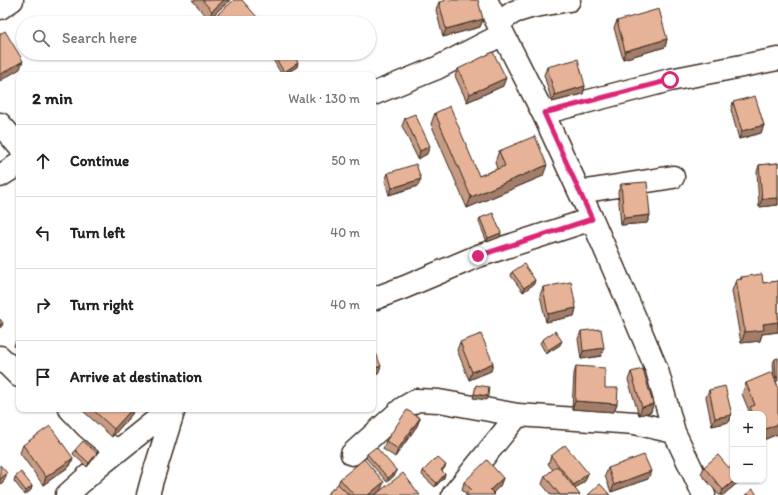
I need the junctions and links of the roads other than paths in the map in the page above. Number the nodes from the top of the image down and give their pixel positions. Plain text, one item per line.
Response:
1 (12, 0) edge
2 (486, 0) edge
3 (569, 0) edge
4 (0, 8) edge
5 (501, 29) junction
6 (778, 58) edge
7 (376, 93) edge
8 (544, 113) junction
9 (0, 124) edge
10 (16, 143) edge
11 (16, 166) edge
12 (0, 176) edge
13 (673, 177) dead end
14 (580, 192) junction
15 (592, 219) junction
16 (376, 298) edge
17 (0, 357) edge
18 (16, 373) edge
19 (73, 412) edge
20 (166, 412) edge
21 (173, 412) edge
22 (518, 415) junction
23 (674, 432) junction
24 (117, 452) junction
25 (352, 454) dead end
26 (66, 495) edge
27 (148, 495) edge
28 (453, 495) edge
29 (704, 495) edge

1 - 4 street
2 - 5 street
3 - 5 street
5 - 7 street
5 - 8 street
6 - 8 street
8 - 14 street
9 - 10 street
11 - 12 street
13 - 14 street
14 - 15 street
15 - 16 street
15 - 23 street
17 - 18 street
19 - 24 street
20 - 24 street
21 - 27 street
22 - 23 street
22 - 25 street
22 - 28 street
23 - 29 street
24 - 26 street

